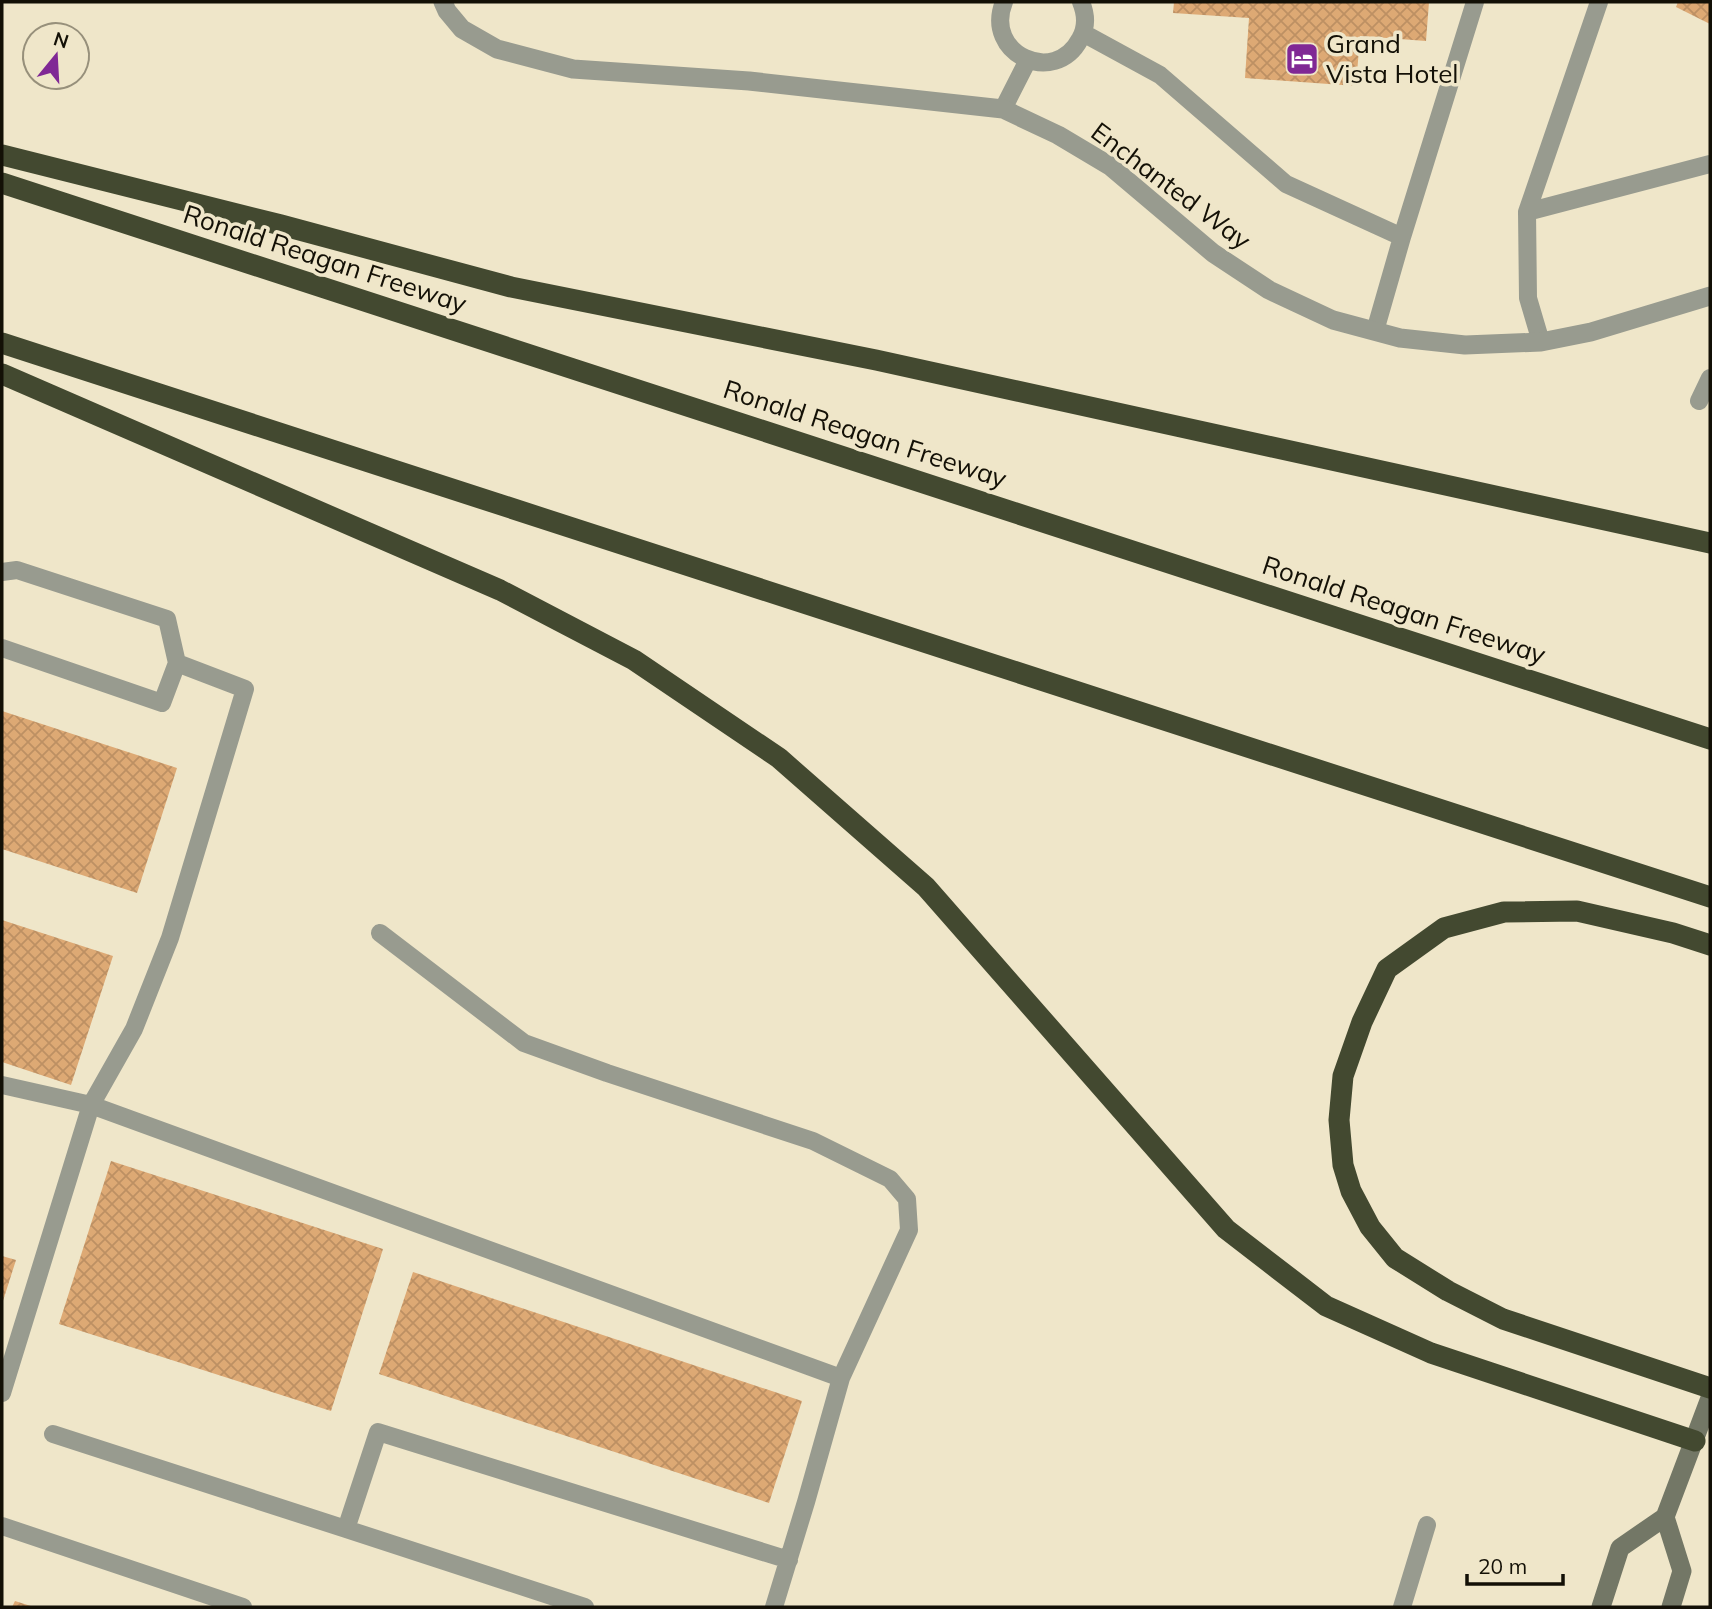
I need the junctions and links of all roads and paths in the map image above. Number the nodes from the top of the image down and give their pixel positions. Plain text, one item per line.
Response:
1 (443, 2) edge
2 (1081, 2) edge
3 (1475, 2) edge
4 (1599, 2) edge
5 (1001, 3) edge
6 (1083, 33) junction
7 (1028, 60) junction
8 (1003, 109) junction
9 (2, 155) edge
10 (1710, 164) edge
11 (2, 183) edge
12 (1527, 212) junction
13 (1402, 237) junction
14 (1710, 296) edge
15 (1375, 331) junction
16 (1541, 342) junction
17 (2, 343) edge
18 (2, 374) edge
19 (1710, 378) edge
20 (1699, 401) dead end
21 (1710, 542) edge
22 (2, 572) edge
23 (2, 648) edge
24 (177, 663) junction
25 (1643, 717) junction
26 (1710, 732) edge
27 (1710, 739) edge
28 (1710, 897) edge
29 (380, 933) dead end
30 (1710, 945) edge
31 (2, 1085) edge
32 (91, 1105) junction
33 (841, 1378) junction
34 (1710, 1388) edge
35 (2, 1393) edge
36 (1710, 1398) edge
37 (53, 1434) dead end
38 (1695, 1441) junction
39 (1665, 1517) junction
40 (1427, 1525) dead end
41 (2, 1526) edge
42 (346, 1529) junction
43 (789, 1560) junction
44 (243, 1607) edge
45 (585, 1607) edge
46 (774, 1607) edge
47 (1402, 1607) edge
48 (1601, 1607) edge
49 (1671, 1607) edge

1 - 8 street, Enchanted Way
2 - 6 lane
3 - 13 lane
4 - 12 lane
5 - 7 lane
6 - 7 lane
6 - 13 lane
7 - 8 lane
8 - 15 street, Enchanted Way
9 - 21 highway
10 - 12 lane
11 - 25 highway, Ronald Reagan Freeway
12 - 16 lane
13 - 15 lane
14 - 16 street, Enchanted Way
15 - 16 street, Enchanted Way
17 - 28 highway
18 - 38 highway
19 - 20 lane
22 - 24 lane
23 - 24 lane
24 - 32 lane
25 - 26 highway
25 - 27 highway, Ronald Reagan Freeway
29 - 33 lane
30 - 34 highway
31 - 32 lane
32 - 33 lane
32 - 35 lane
33 - 43 lane
36 - 38 main road
37 - 42 lane
38 - 39 main road
39 - 48 main road
39 - 49 main road
40 - 47 lane
41 - 44 lane
42 - 43 lane
42 - 45 lane
43 - 46 lane

